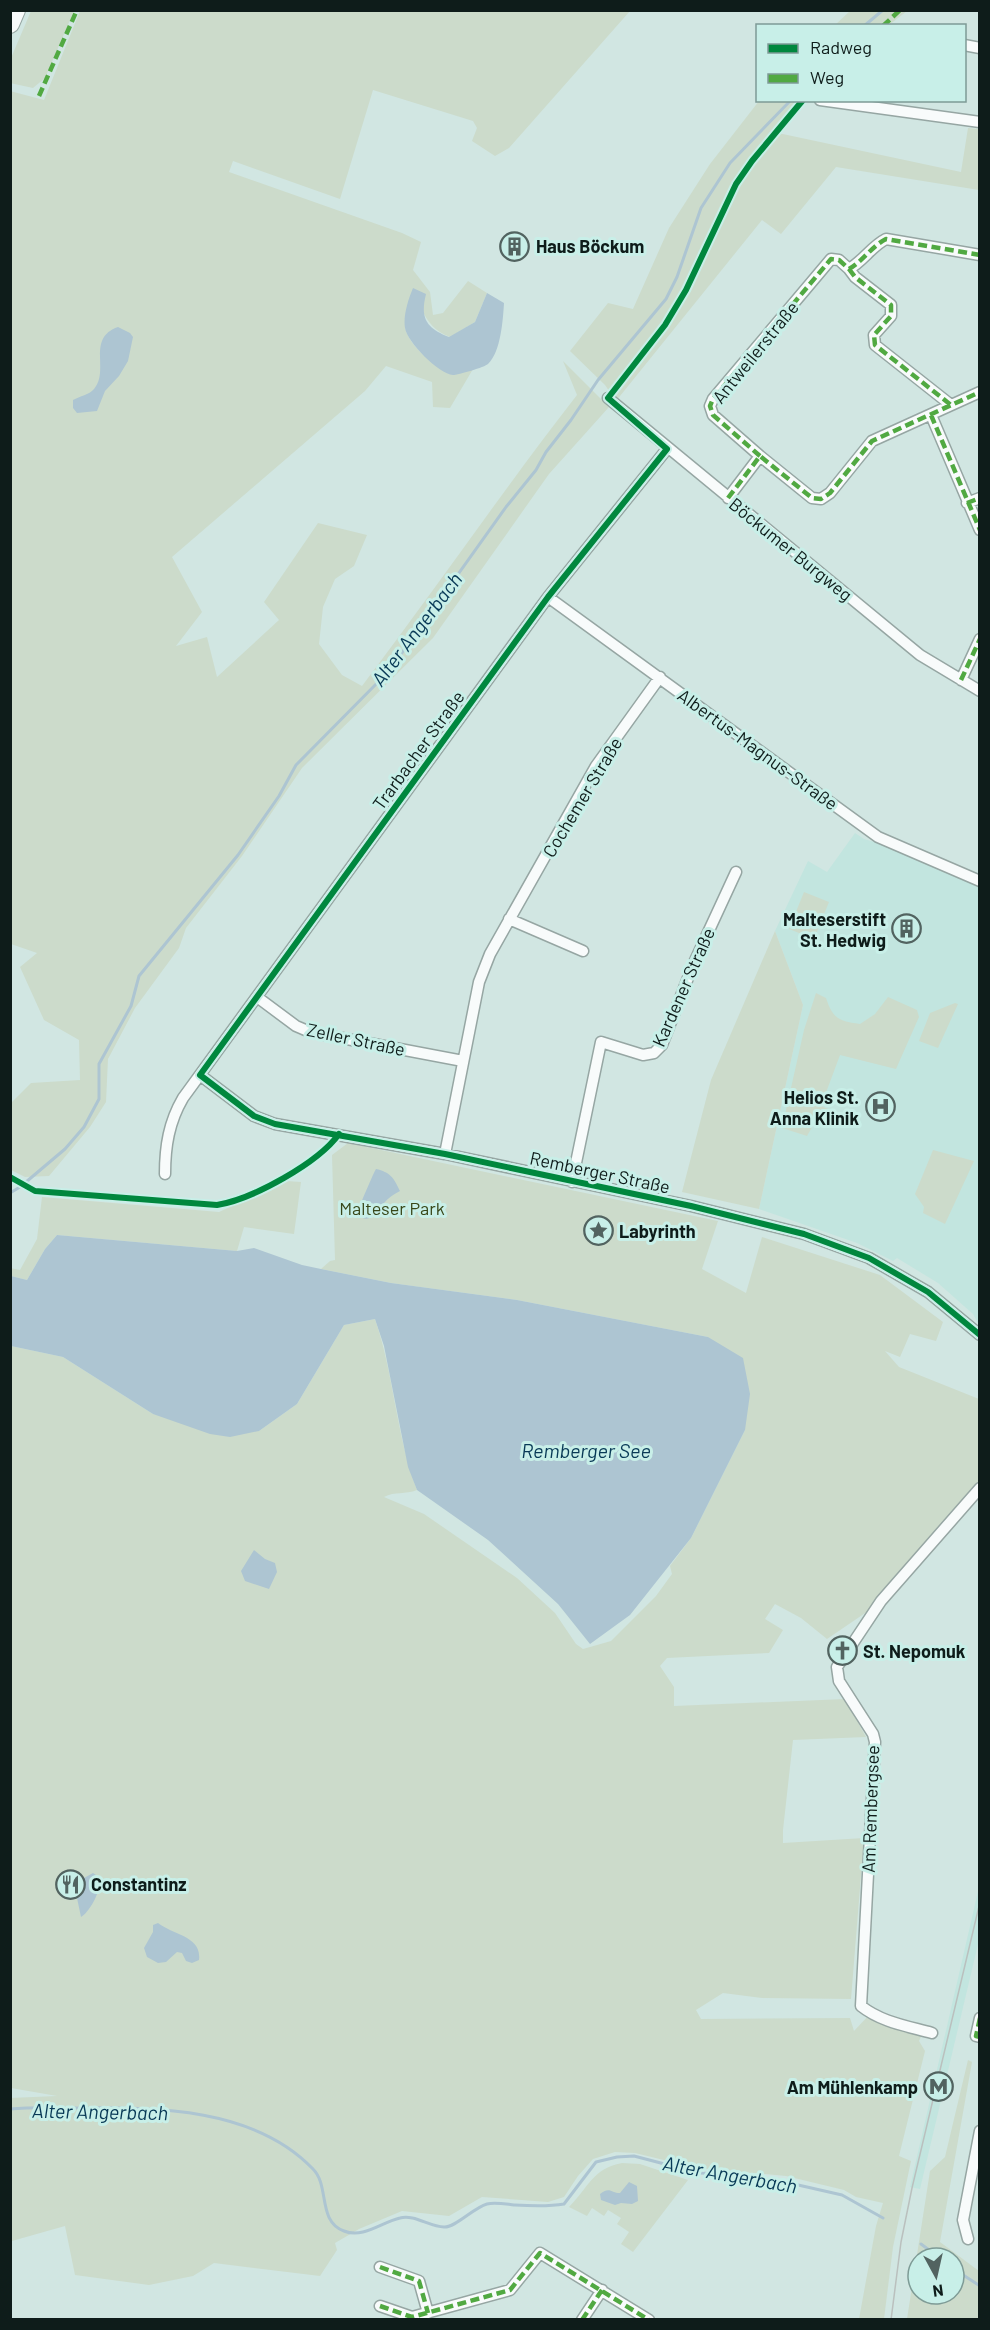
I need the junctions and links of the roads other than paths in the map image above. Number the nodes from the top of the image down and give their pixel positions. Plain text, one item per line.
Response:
1 (16, 10) edge
2 (10, 24) edge
3 (850, 102) edge
4 (909, 106) edge
5 (980, 122) edge
6 (980, 255) edge
7 (849, 269) junction
8 (980, 392) edge
9 (608, 398) dead end
10 (951, 405) junction
11 (931, 415) junction
12 (667, 449) junction
13 (760, 456) junction
14 (728, 498) junction
15 (980, 498) edge
16 (967, 503) junction
17 (980, 530) edge
18 (549, 597) junction
19 (980, 639) edge
20 (660, 677) junction
21 (961, 680) junction
22 (980, 690) edge
23 (736, 872) dead end
24 (980, 881) edge
25 (509, 919) junction
26 (583, 951) dead end
27 (257, 997) junction
28 (464, 1061) junction
29 (200, 1075) junction
30 (445, 1154) junction
31 (165, 1174) dead end
32 (572, 1182) junction
33 (980, 1335) edge
34 (980, 1488) edge
35 (980, 2018) edge
36 (932, 2032) dead end
37 (980, 2037) edge
38 (980, 2131) edge
39 (968, 2239) dead end
40 (380, 2267) dead end
41 (602, 2290) junction
42 (380, 2306) dead end
43 (428, 2313) junction
44 (582, 2319) edge
45 (649, 2319) edge

1 - 2 highway
3 - 4 street
4 - 5 street
6 - 7 street
7 - 10 street
7 - 13 street, Antweilerstraße
8 - 10 street
9 - 12 street, Böckumer Burgweg
10 - 11 street
11 - 13 street
11 - 16 street
12 - 14 street, Böckumer Burgweg
12 - 18 street, Trarbacher Straße
13 - 14 street
14 - 21 street, Böckumer Burgweg
15 - 16 street
16 - 17 street
18 - 20 street, Albertus-Magnus-Straße
18 - 27 street, Trarbacher Straße
19 - 21 street
20 - 24 street, Albertus-Magnus-Straße
20 - 25 street, Cochemer Straße
21 - 22 street, Böckumer Burgweg
23 - 32 street, Kardener Straße
25 - 26 street
25 - 28 street, Cochemer Straße
27 - 28 street, Zeller Straße
27 - 29 street, Trarbacher Straße
28 - 30 street, Cochemer Straße
29 - 30 street, Remberger Straße
29 - 31 street, Trarbacher Straße
30 - 32 street, Remberger Straße
32 - 33 street, Remberger Straße
34 - 36 street, Am Rembergsee
35 - 37 street
38 - 39 street
40 - 43 street
41 - 43 street
41 - 44 street
41 - 45 street
42 - 43 street

